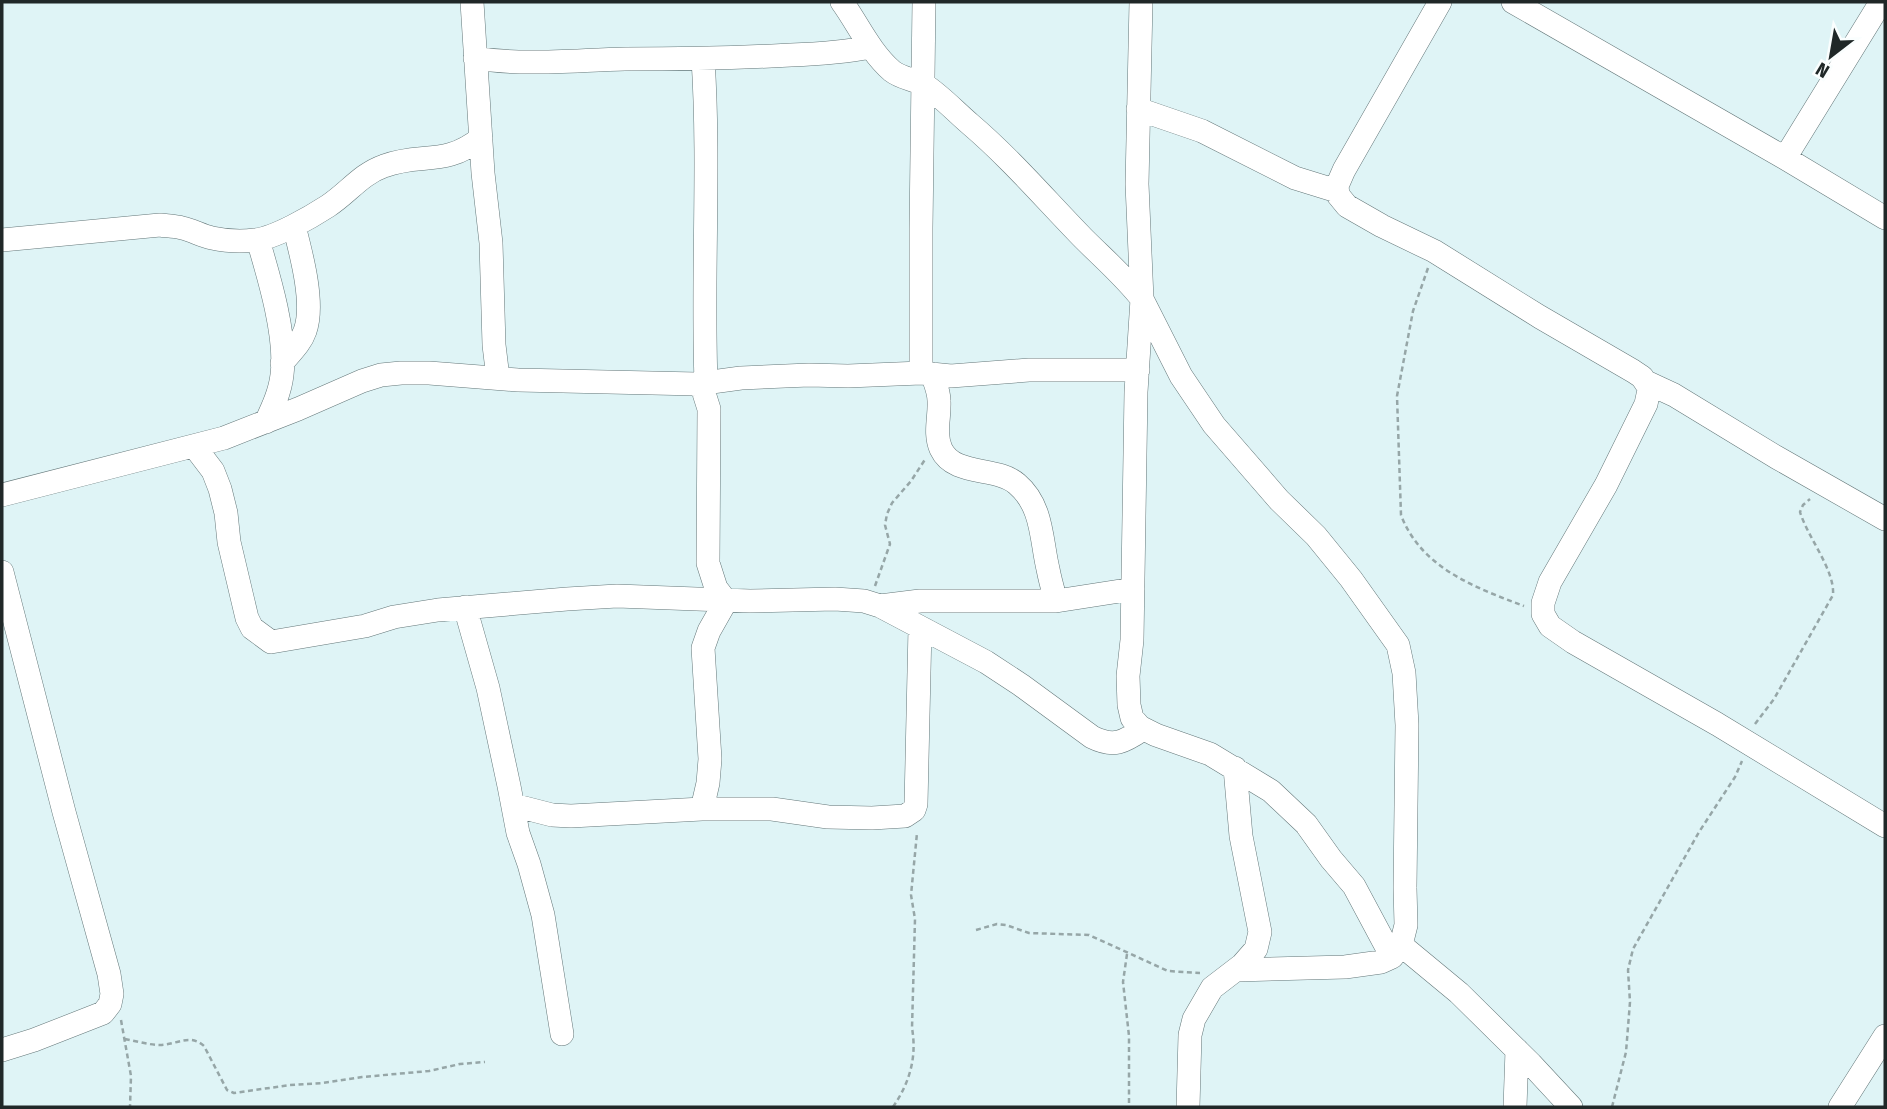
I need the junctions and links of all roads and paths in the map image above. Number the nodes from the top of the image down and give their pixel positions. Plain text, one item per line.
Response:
1 (472, 2) edge
2 (842, 2) edge
3 (924, 2) edge
4 (1141, 2) edge
5 (1440, 2) edge
6 (1513, 2) edge
7 (1881, 2) edge
8 (871, 47) junction
9 (475, 58) junction
10 (703, 58) junction
11 (922, 84) junction
12 (1138, 109) junction
13 (481, 138) junction
14 (1785, 158) junction
15 (1337, 191) junction
16 (1885, 218) edge
17 (294, 226) junction
18 (2, 240) edge
19 (258, 240) junction
20 (1434, 251) junction
21 (1142, 299) junction
22 (282, 363) junction
23 (1138, 370) junction
24 (927, 374) junction
25 (498, 378) junction
26 (1646, 382) junction
27 (701, 383) junction
28 (266, 422) junction
29 (938, 437) junction
30 (194, 446) junction
31 (1817, 480) junction
32 (2, 495) edge
33 (1885, 519) edge
34 (2, 572) edge
35 (1133, 589) junction
36 (726, 600) junction
37 (1056, 601) junction
38 (875, 604) junction
39 (465, 607) junction
40 (1544, 614) junction
41 (920, 628) junction
42 (1143, 729) junction
43 (1742, 739) junction
44 (1235, 768) junction
45 (513, 805) junction
46 (702, 809) junction
47 (914, 810) junction
48 (1885, 826) edge
49 (976, 930) dead end
50 (1396, 951) junction
51 (1127, 952) junction
52 (1232, 973) junction
53 (111, 998) junction
54 (562, 1034) dead end
55 (1885, 1036) edge
56 (125, 1039) junction
57 (2, 1050) edge
58 (1517, 1050) junction
59 (485, 1062) dead end
60 (130, 1107) edge
61 (893, 1107) edge
62 (1129, 1107) edge
63 (1188, 1107) edge
64 (1515, 1107) edge
65 (1571, 1107) edge
66 (1612, 1107) edge
67 (1840, 1107) edge

1 - 9 street
2 - 8 street
3 - 11 street
4 - 12 street
5 - 15 street
6 - 14 street
7 - 14 street
8 - 10 street
8 - 11 street
9 - 10 street
9 - 13 street
10 - 27 street
11 - 21 street
11 - 24 street
12 - 15 street
12 - 21 street
13 - 17 street
13 - 25 street
14 - 16 street
15 - 20 street
17 - 19 street
17 - 22 street
18 - 19 street
19 - 22 street
20 - 26 street
20 - 40 path
21 - 23 street
21 - 50 street
22 - 28 street
23 - 24 street
23 - 35 street
24 - 27 street
24 - 29 street
25 - 27 street
25 - 28 street
26 - 31 street
26 - 40 street
27 - 36 street
28 - 30 street
29 - 37 street
29 - 38 path
30 - 32 street
30 - 39 street
31 - 33 street
31 - 43 path
34 - 53 street
35 - 37 street
35 - 42 street
36 - 38 street
36 - 39 street
36 - 46 street
37 - 38 street
38 - 41 street
39 - 45 street
40 - 43 street
41 - 42 street
41 - 47 street
42 - 44 street
43 - 48 street
43 - 66 path
44 - 50 street
44 - 52 street
45 - 46 street
45 - 54 street
46 - 47 street
47 - 61 path
49 - 51 path
50 - 52 street
50 - 58 street
51 - 52 path
51 - 62 path
52 - 63 street
53 - 56 path
53 - 57 street
55 - 67 street
56 - 59 path
56 - 60 path
58 - 64 street
58 - 65 street

